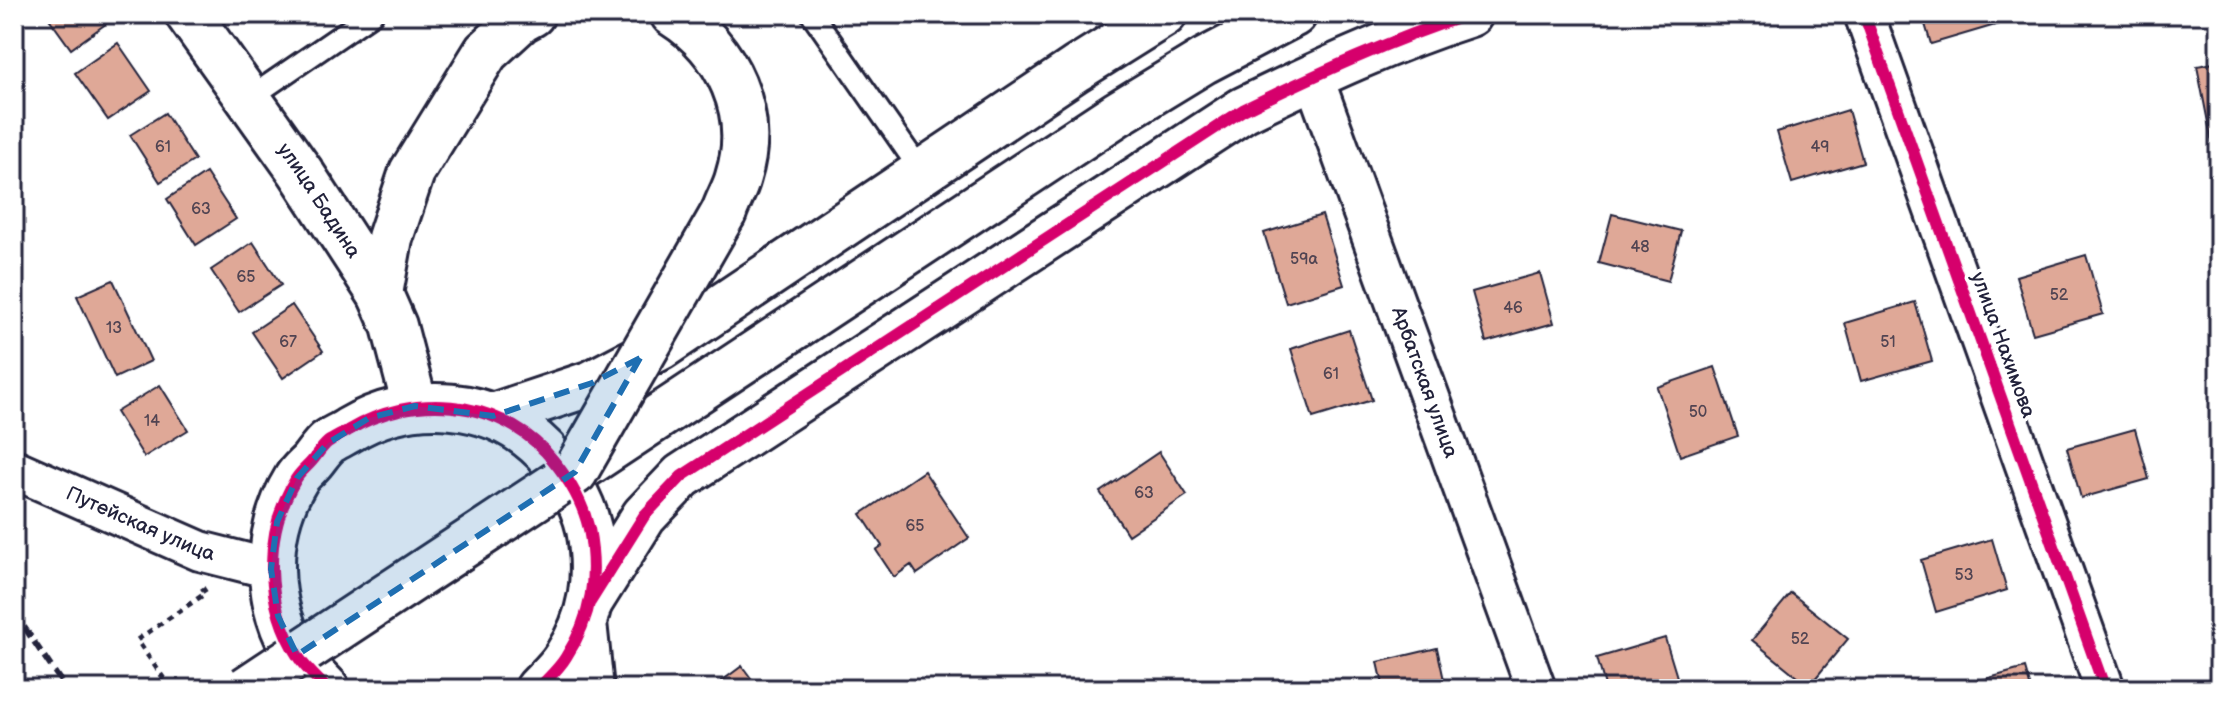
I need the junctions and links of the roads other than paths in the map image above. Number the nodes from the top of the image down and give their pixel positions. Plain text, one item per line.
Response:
1 (188, 14) edge
2 (372, 14) edge
3 (532, 14) edge
4 (673, 14) edge
5 (812, 14) edge
6 (1164, 14) edge
7 (1294, 14) edge
8 (1470, 14) edge
9 (1864, 14) edge
10 (1313, 76) junction
11 (248, 99) junction
12 (922, 172) junction
13 (380, 294) junction
14 (415, 406) junction
15 (493, 416) junction
16 (14, 469) edge
17 (575, 472) junction
18 (271, 569) junction
19 (587, 612) junction
20 (246, 689) edge
21 (327, 689) edge
22 (538, 689) edge
23 (591, 689) edge
24 (1536, 689) edge
25 (2105, 689) edge

1 - 11 street, улица Бадина
2 - 11 lane
3 - 13 street
4 - 17 street, bridge
5 - 12 lane
6 - 12 street
7 - 17 street
8 - 10 street
9 - 25 street, улица Нахимова
10 - 19 street
10 - 24 street, Арбатская улица
11 - 13 street, улица Бадина
12 - 15 street
13 - 14 street, улица Бадина
14 - 15 street
14 - 18 street
15 - 19 street
16 - 18 street, Путейская улица
17 - 20 street, bridge
18 - 21 street
19 - 22 street
19 - 23 street

